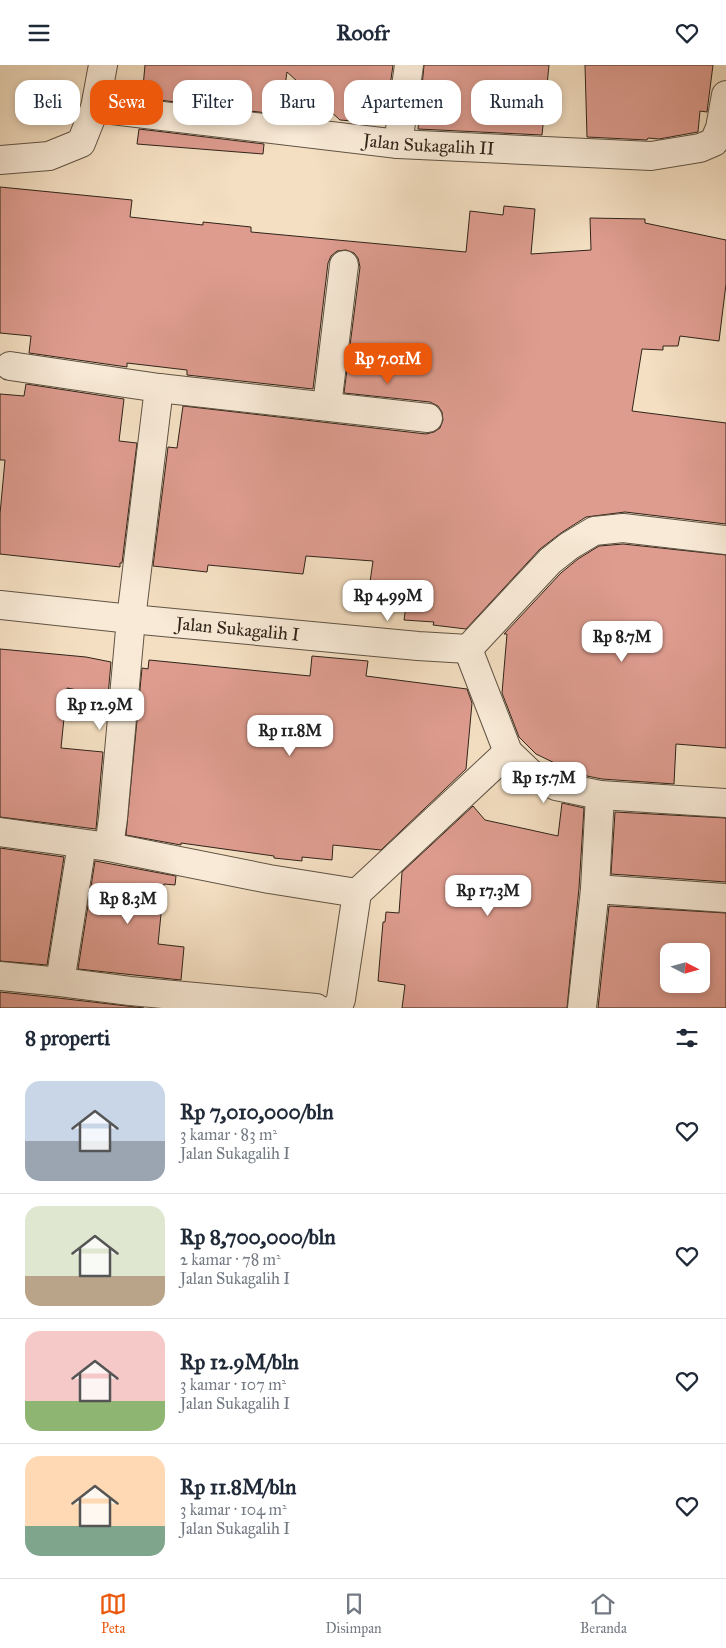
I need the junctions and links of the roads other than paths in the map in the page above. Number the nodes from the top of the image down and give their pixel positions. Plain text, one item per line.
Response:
1 (103, 65) edge
2 (409, 65) edge
3 (100, 80) edge
4 (726, 95) edge
5 (163, 116) edge
6 (90, 120) edge
7 (398, 144) junction
8 (0, 161) edge
9 (344, 265) dead end
10 (10, 366) dead end
11 (159, 388) junction
12 (327, 406) junction
13 (428, 418) dead end
14 (726, 540) edge
15 (0, 605) edge
16 (131, 619) junction
17 (468, 649) junction
18 (508, 752) junction
19 (600, 795) junction
20 (726, 803) edge
21 (0, 832) edge
22 (96, 845) junction
23 (595, 889) junction
24 (357, 893) junction
25 (726, 897) edge
26 (0, 976) edge
27 (60, 982) junction
28 (316, 1008) edge
29 (335, 1008) edge
30 (582, 1008) edge

1 - 3 street
2 - 7 street
4 - 7 street, Jalan Sukagalih II
5 - 7 street, Jalan Sukagalih II
6 - 8 street
9 - 12 street
10 - 11 street
11 - 12 street
11 - 16 street
12 - 13 street
14 - 17 street
15 - 16 street, Jalan Sukagalih I
16 - 17 street, Jalan Sukagalih I
16 - 22 street
17 - 18 street
18 - 19 street
18 - 24 street
19 - 20 street
19 - 23 street
21 - 22 street
22 - 24 street
22 - 27 street
23 - 25 street
23 - 30 street
24 - 29 street
26 - 27 street
27 - 28 street

